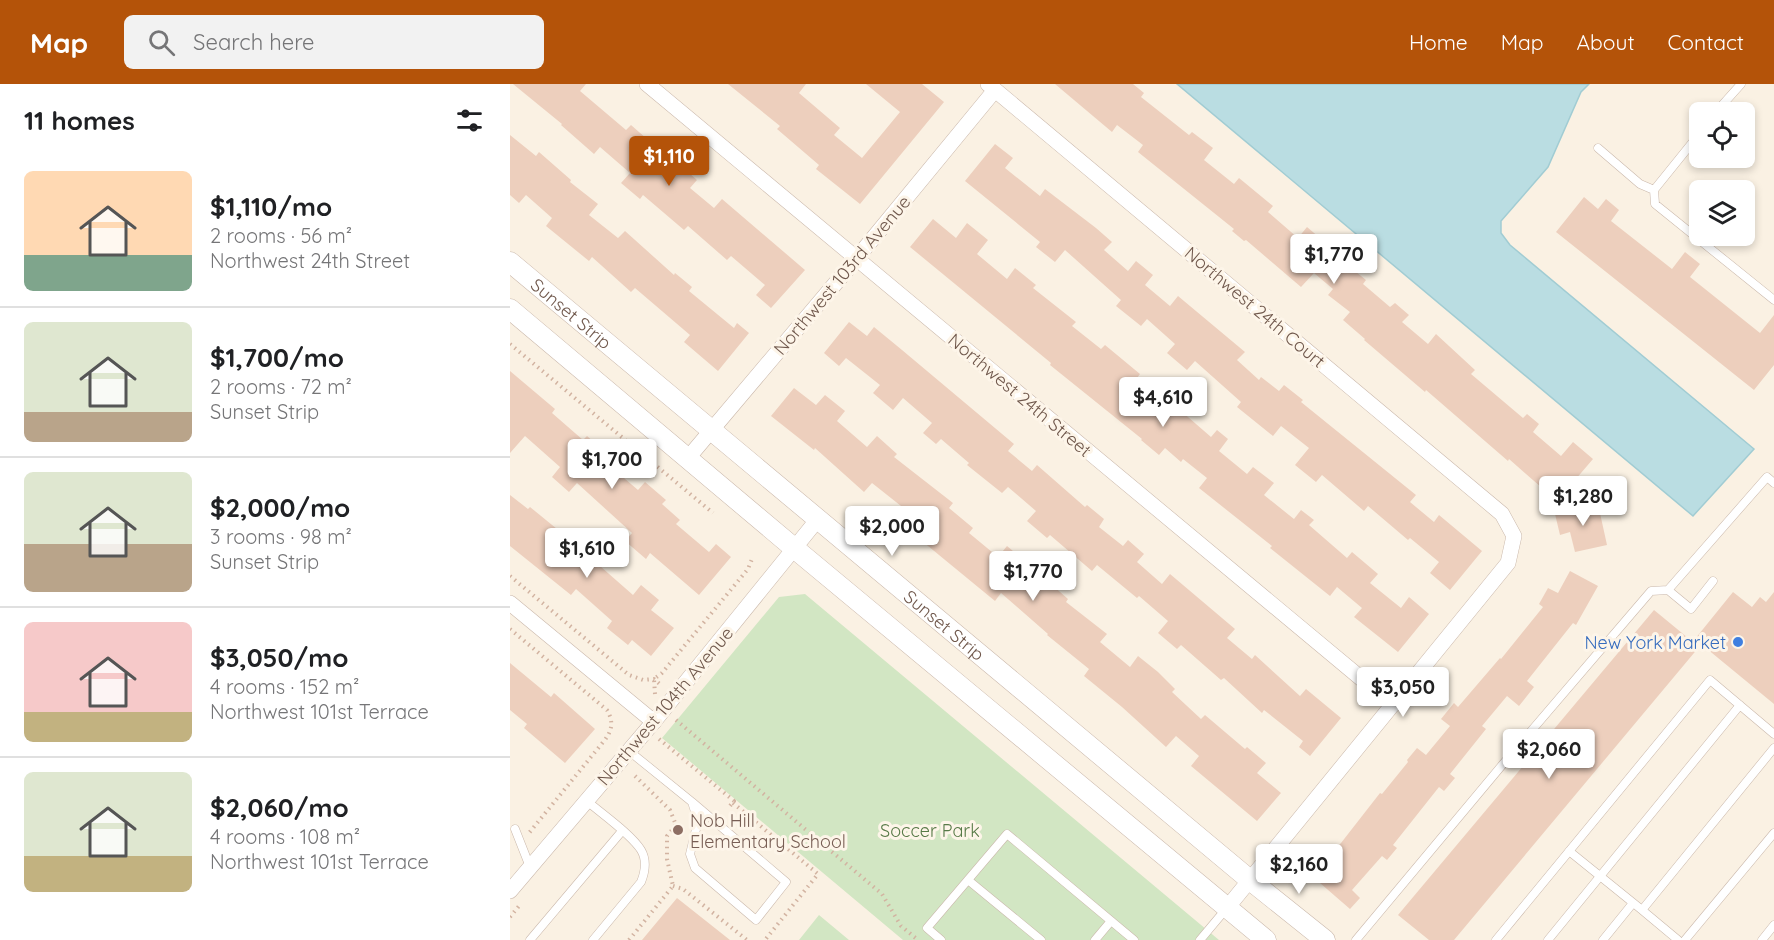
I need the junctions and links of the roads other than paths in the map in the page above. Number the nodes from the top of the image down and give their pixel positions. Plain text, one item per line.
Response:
1 (647, 84) edge
2 (1741, 84) edge
3 (991, 87) edge
4 (1725, 102) edge
5 (1689, 146) edge
6 (1598, 148) dead end
7 (1654, 189) junction
8 (856, 259) junction
9 (510, 262) edge
10 (1774, 300) edge
11 (510, 309) edge
12 (712, 430) junction
13 (688, 458) junction
14 (1774, 483) edge
15 (818, 519) junction
16 (794, 548) junction
17 (1713, 581) dead end
18 (1668, 590) junction
19 (510, 603) edge
20 (1393, 705) junction
21 (1740, 705) junction
22 (659, 727) junction
23 (1774, 734) edge
24 (1774, 748) edge
25 (635, 755) junction
26 (586, 801) junction
27 (692, 802) junction
28 (515, 829) dead end
29 (622, 831) junction
30 (1774, 833) edge
31 (1569, 851) junction
32 (530, 867) junction
33 (1598, 876) junction
34 (968, 880) junction
35 (1250, 880) junction
36 (510, 891) edge
37 (1634, 903) junction
38 (1227, 908) junction
39 (1642, 910) junction
40 (1111, 921) junction
41 (1774, 925) edge
42 (1675, 939) edge
43 (530, 940) edge
44 (593, 940) edge
45 (942, 940) edge
46 (1041, 940) edge
47 (1095, 940) edge
48 (1134, 940) edge
49 (1200, 940) edge
50 (1266, 940) edge
51 (1325, 940) edge
52 (1356, 940) edge
53 (1496, 940) edge
54 (1548, 940) edge
55 (1603, 940) edge
56 (1686, 940) edge
57 (1762, 940) edge

1 - 8 street, Northwest 24th Street
2 - 4 lane
3 - 8 street, Northwest 103rd Avenue
3 - 20 street, Northwest 24th Court
5 - 7 lane
6 - 7 lane
7 - 10 lane
8 - 12 street, Northwest 103rd Avenue
8 - 20 street, Northwest 24th Street
9 - 12 street, Sunset Strip
11 - 13 street, Sunset Strip
12 - 13 street, Northwest 103rd Avenue
12 - 15 street, Sunset Strip
13 - 16 street, Sunset Strip
14 - 18 lane
15 - 16 street, Northwest 104th Avenue
15 - 35 street, Sunset Strip
16 - 22 street, Northwest 104th Avenue
16 - 38 street, Sunset Strip
17 - 18 lane
18 - 52 lane
19 - 22 street
20 - 35 street
21 - 23 lane
21 - 31 lane
21 - 33 lane
22 - 25 street, Northwest 104th Avenue
24 - 39 lane
25 - 26 street, Northwest 104th Avenue
25 - 27 lane
26 - 29 lane
26 - 32 street, Northwest 104th Avenue
27 - 27 lane
28 - 32 lane
29 - 43 lane
29 - 44 lane
30 - 56 lane
31 - 33 lane
31 - 53 lane
32 - 36 street, Northwest 104th Avenue
33 - 37 lane
33 - 54 lane
34 - 40 lane
34 - 45 lane
34 - 46 lane
35 - 38 street
35 - 51 street, Sunset Strip
37 - 39 lane
37 - 55 lane
38 - 49 lane
38 - 50 street, Sunset Strip
39 - 42 lane
40 - 47 lane
40 - 48 lane
41 - 57 lane

